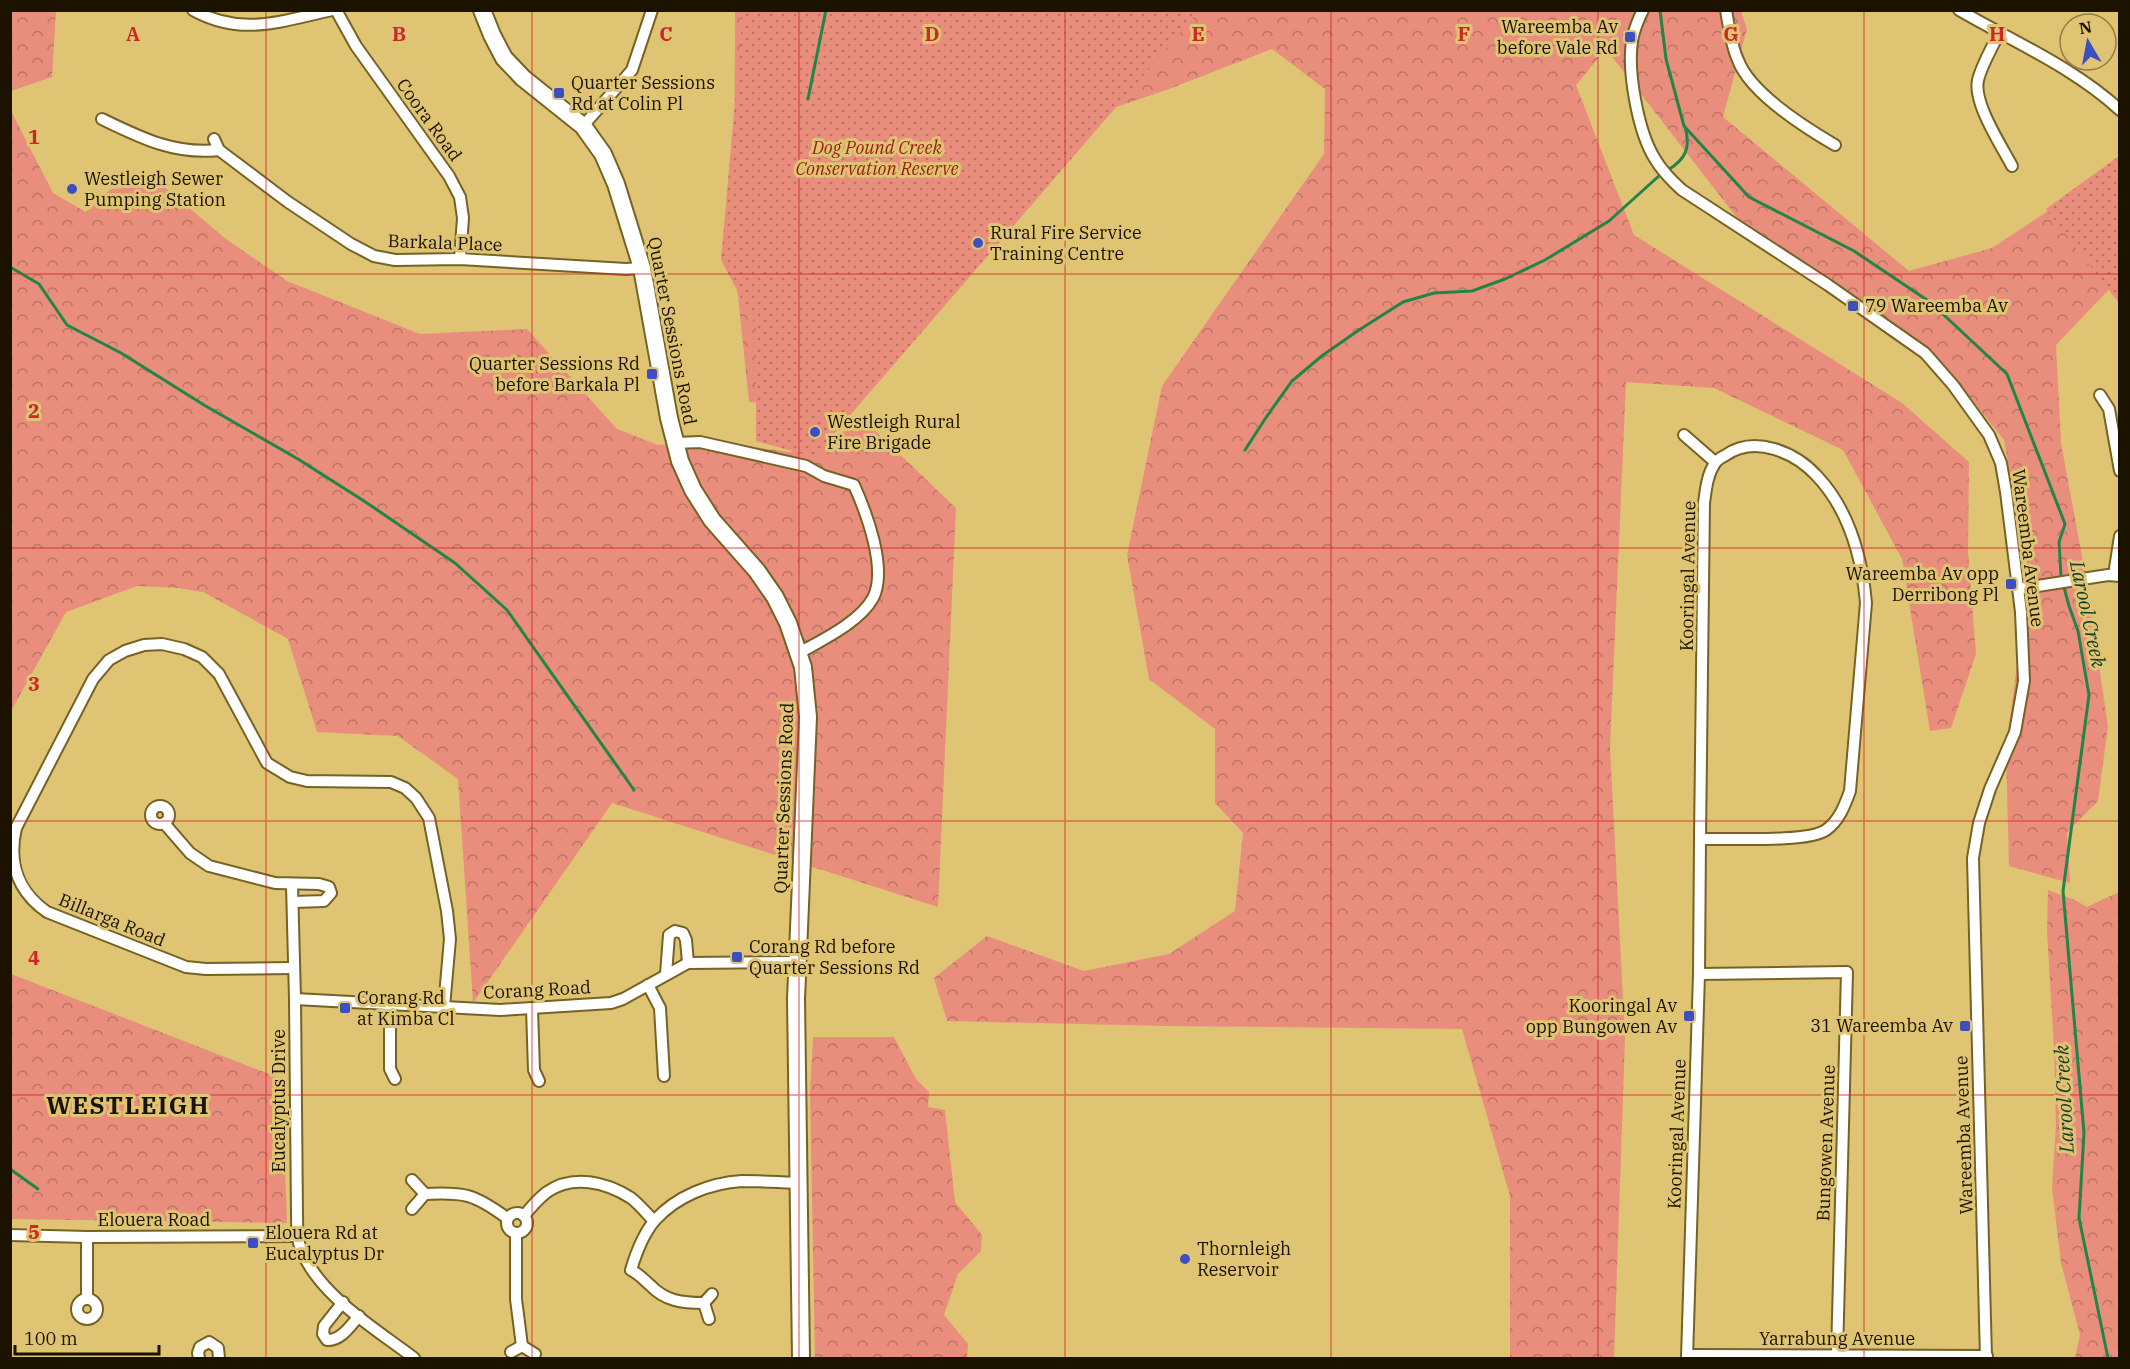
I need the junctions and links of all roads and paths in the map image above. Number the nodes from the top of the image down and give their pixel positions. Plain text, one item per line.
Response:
1 (193, 10) edge
2 (334, 10) edge
3 (482, 10) edge
4 (652, 10) edge
5 (1643, 10) edge
6 (1725, 10) edge
7 (1959, 10) edge
8 (1999, 33) junction
9 (2120, 110) edge
10 (102, 119) dead end
11 (583, 126) junction
12 (214, 139) dead end
13 (1835, 145) dead end
14 (219, 150) junction
15 (2012, 166) dead end
16 (460, 259) junction
17 (642, 268) junction
18 (2100, 395) dead end
19 (1684, 435) dead end
20 (675, 443) junction
21 (1715, 462) junction
22 (814, 471) junction
23 (2120, 471) edge
24 (813, 484) dead end
25 (2120, 536) edge
26 (2117, 576) edge
27 (2018, 589) junction
28 (799, 653) junction
29 (164, 823) dead end
30 (1701, 839) junction
31 (292, 885) junction
32 (294, 902) junction
33 (796, 962) junction
34 (688, 963) junction
35 (294, 968) junction
36 (666, 974) junction
37 (1699, 974) junction
38 (648, 985) junction
39 (295, 999) junction
40 (390, 1005) junction
41 (444, 1007) junction
42 (532, 1009) junction
43 (664, 1076) dead end
44 (395, 1079) dead end
45 (539, 1081) dead end
46 (411, 1180) dead end
47 (798, 1183) junction
48 (425, 1194) junction
49 (412, 1209) dead end
50 (524, 1216) junction
51 (507, 1218) junction
52 (654, 1221) junction
53 (516, 1234) junction
54 (10, 1235) edge
55 (298, 1236) junction
56 (87, 1237) junction
57 (712, 1294) dead end
58 (87, 1299) dead end
59 (343, 1302) junction
60 (704, 1303) junction
61 (359, 1316) junction
62 (709, 1319) dead end
63 (522, 1346) junction
64 (511, 1352) dead end
65 (535, 1354) dead end
66 (1837, 1355) junction
67 (1687, 1357) edge
68 (1986, 1357) edge
69 (199, 1359) edge
70 (219, 1359) edge
71 (414, 1359) edge
72 (801, 1359) edge

1 - 2 street
2 - 16 street, Coora Road
3 - 11 main road, Quarter Sessions Road
4 - 11 street
5 - 27 street, Wareemba Avenue
6 - 13 street
7 - 8 street
8 - 9 street
8 - 15 street
10 - 14 street
11 - 17 main road, Quarter Sessions Road
12 - 14 street, Barkala Place
14 - 16 street, Barkala Place
16 - 17 street, Barkala Place
17 - 20 main road, Quarter Sessions Road
18 - 23 street
19 - 21 street
20 - 22 street
20 - 28 main road, Quarter Sessions Road
21 - 30 street, Kooringal Avenue
21 - 30 street
22 - 24 street
22 - 28 street
25 - 26 street
26 - 27 street
27 - 68 street, Wareemba Avenue
28 - 33 main road, Quarter Sessions Road
29 - 31 street
30 - 37 street, Kooringal Avenue
31 - 32 street, Eucalyptus Drive
31 - 32 street
32 - 35 street, Eucalyptus Drive
33 - 34 street, Corang Road
33 - 47 main road, Quarter Sessions Road
34 - 36 street, Corang Road
34 - 36 street
35 - 39 street, Eucalyptus Drive
35 - 41 street, Billarga Road
36 - 38 street, Corang Road
37 - 66 street, Bungowen Avenue
37 - 67 street, Kooringal Avenue
38 - 42 street, Corang Road
38 - 43 street
39 - 40 street, Corang Road
39 - 55 street, Eucalyptus Drive
40 - 41 street, Corang Road
40 - 44 street
41 - 42 street, Corang Road
42 - 45 street
46 - 48 street
47 - 52 street
47 - 72 main road, Quarter Sessions Road
48 - 49 street
48 - 51 street
50 - 51 street
50 - 52 street
50 - 53 street
51 - 53 street
52 - 60 street
53 - 63 street
54 - 56 street, Elouera Road
55 - 56 street, Elouera Road
55 - 59 street, Eucalyptus Drive
56 - 58 street
57 - 60 street
59 - 61 street, Eucalyptus Drive
59 - 61 street
60 - 62 street
61 - 71 street, Eucalyptus Drive
63 - 64 street
63 - 65 street
66 - 67 street, Yarrabung Avenue
66 - 68 street, Yarrabung Avenue
69 - 70 street

